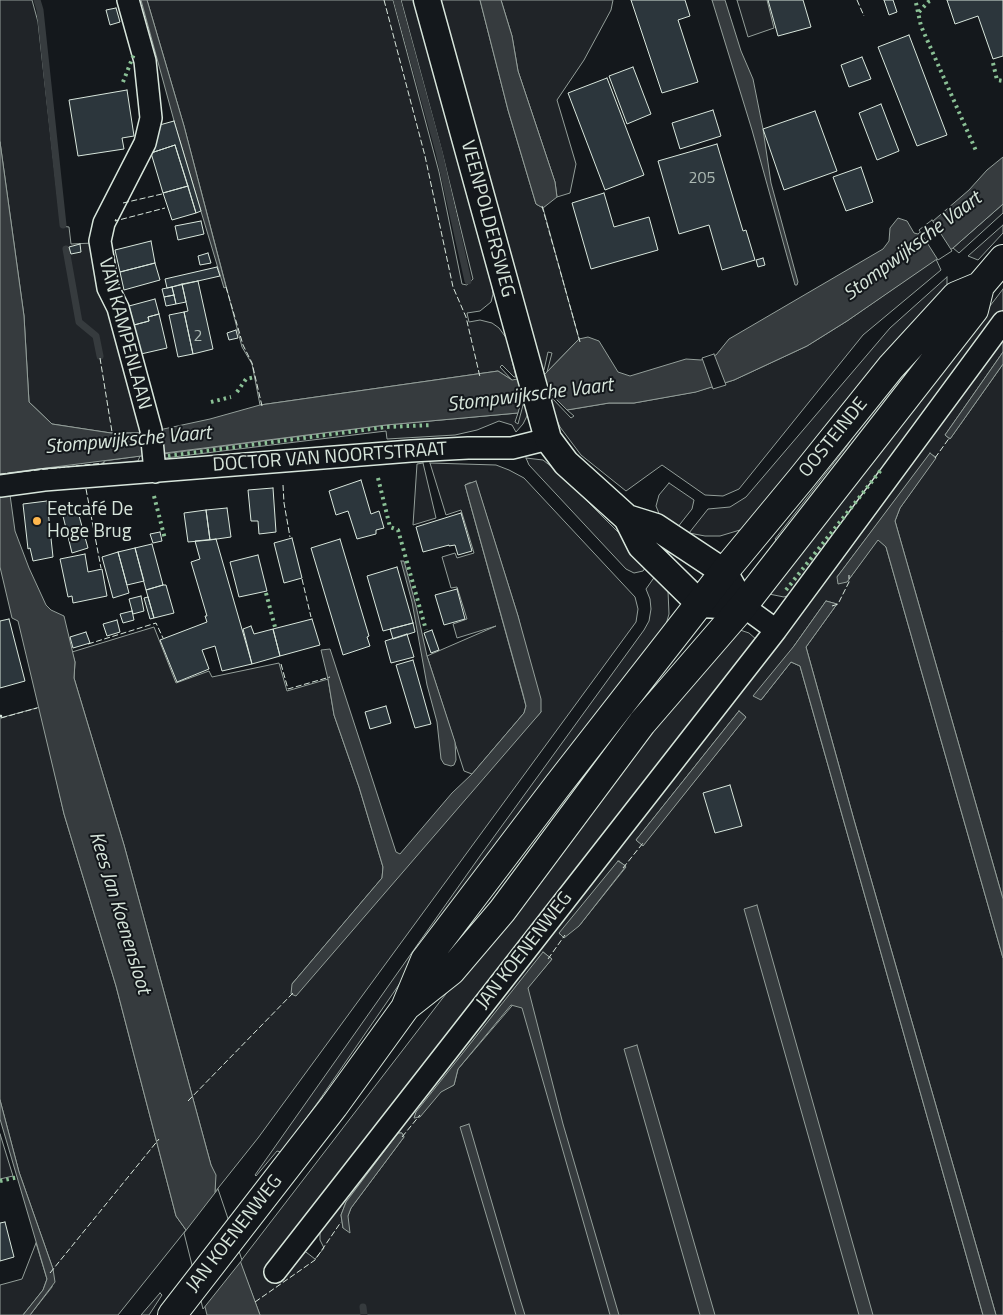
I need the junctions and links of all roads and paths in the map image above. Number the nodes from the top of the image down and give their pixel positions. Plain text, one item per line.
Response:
1 (128, 0) edge
2 (427, 0) edge
3 (1003, 259) edge
4 (980, 286) junction
5 (1003, 322) edge
6 (548, 438) junction
7 (154, 463) junction
8 (4, 486) edge
9 (627, 518) junction
10 (724, 572) junction
11 (700, 604) junction
12 (743, 606) junction
13 (776, 630) junction
14 (405, 1008) junction
15 (275, 1272) dead end
16 (172, 1315) edge

1 - 7 street, VAN KAMPENLAAN
2 - 6 street, VEENPOLDERSWEG
3 - 4 main road, OOSTEINDE
4 - 10 main road, OOSTEINDE
4 - 12 main road, OOSTEINDE
5 - 13 street
6 - 7 street, DOCTOR VAN NOORTSTRAAT
6 - 9 street
7 - 8 street, DOCTOR VAN NOORTSTRAAT
9 - 10 street
9 - 11 street
10 - 11 main road, OOSTEINDE
10 - 12 street
11 - 12 street
11 - 14 main road, JAN KOENENWEG
12 - 13 street
12 - 14 main road, JAN KOENENWEG
13 - 15 street, JAN KOENENWEG
14 - 16 main road, JAN KOENENWEG

